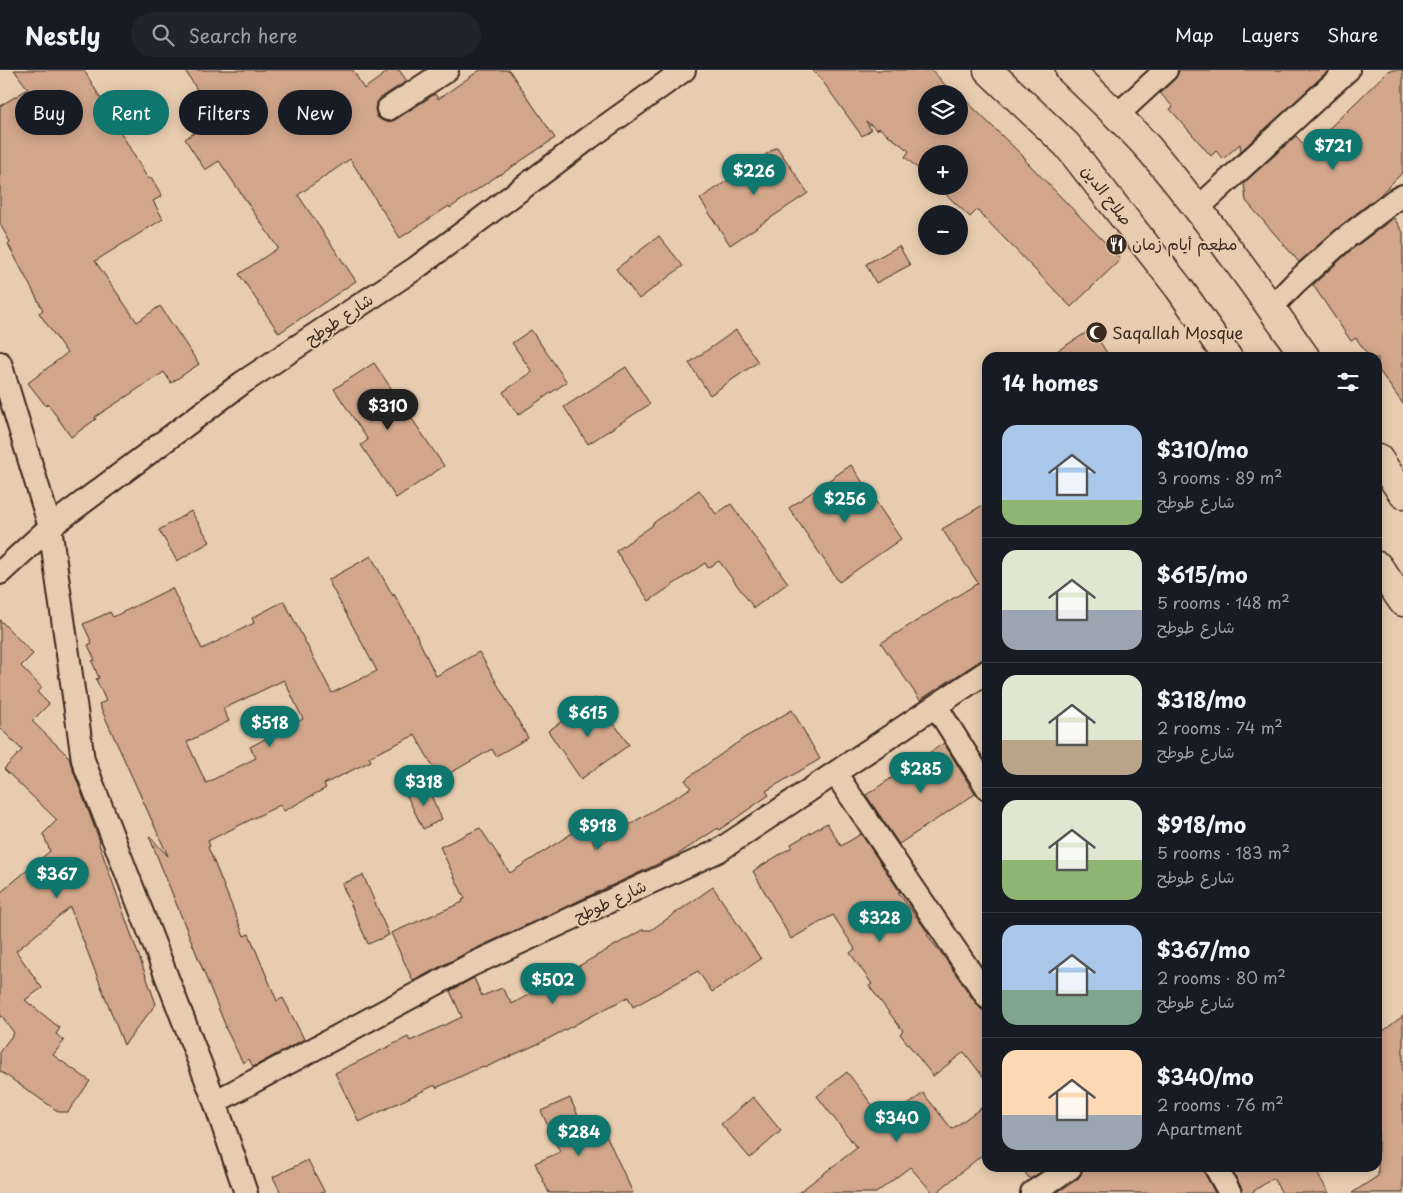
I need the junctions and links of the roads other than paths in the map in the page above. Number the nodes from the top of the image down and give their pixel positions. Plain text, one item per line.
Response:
1 (447, 70) edge
2 (684, 70) edge
3 (988, 70) edge
4 (1070, 70) edge
5 (1166, 70) edge
6 (1348, 70) edge
7 (388, 109) dead end
8 (1116, 116) junction
9 (1403, 196) edge
10 (1197, 209) junction
11 (1271, 308) junction
12 (1224, 352) edge
13 (1302, 352) edge
14 (0, 363) edge
15 (1382, 464) edge
16 (1403, 494) edge
17 (50, 526) junction
18 (1382, 572) edge
19 (0, 573) edge
20 (1403, 602) edge
21 (982, 675) edge
22 (936, 706) junction
23 (835, 773) junction
24 (982, 779) edge
25 (982, 989) edge
26 (215, 1102) junction
27 (1064, 1172) edge
28 (1218, 1172) edge
29 (246, 1193) edge
30 (1032, 1193) edge
31 (1230, 1193) edge

1 - 7 street
2 - 17 street, شارع طوطح
3 - 12 highway, صلاح الدين
4 - 8 highway
5 - 8 street
6 - 10 street
8 - 10 highway
9 - 11 street
10 - 11 highway
11 - 13 highway
14 - 17 street
15 - 16 highway
17 - 19 street, شارع طوطح
17 - 26 street
18 - 20 highway
21 - 22 street, شارع طوطح
22 - 23 street, شارع طوطح
22 - 24 street
23 - 25 street
23 - 26 street, شارع طوطح
26 - 29 street
27 - 30 street
28 - 31 street

